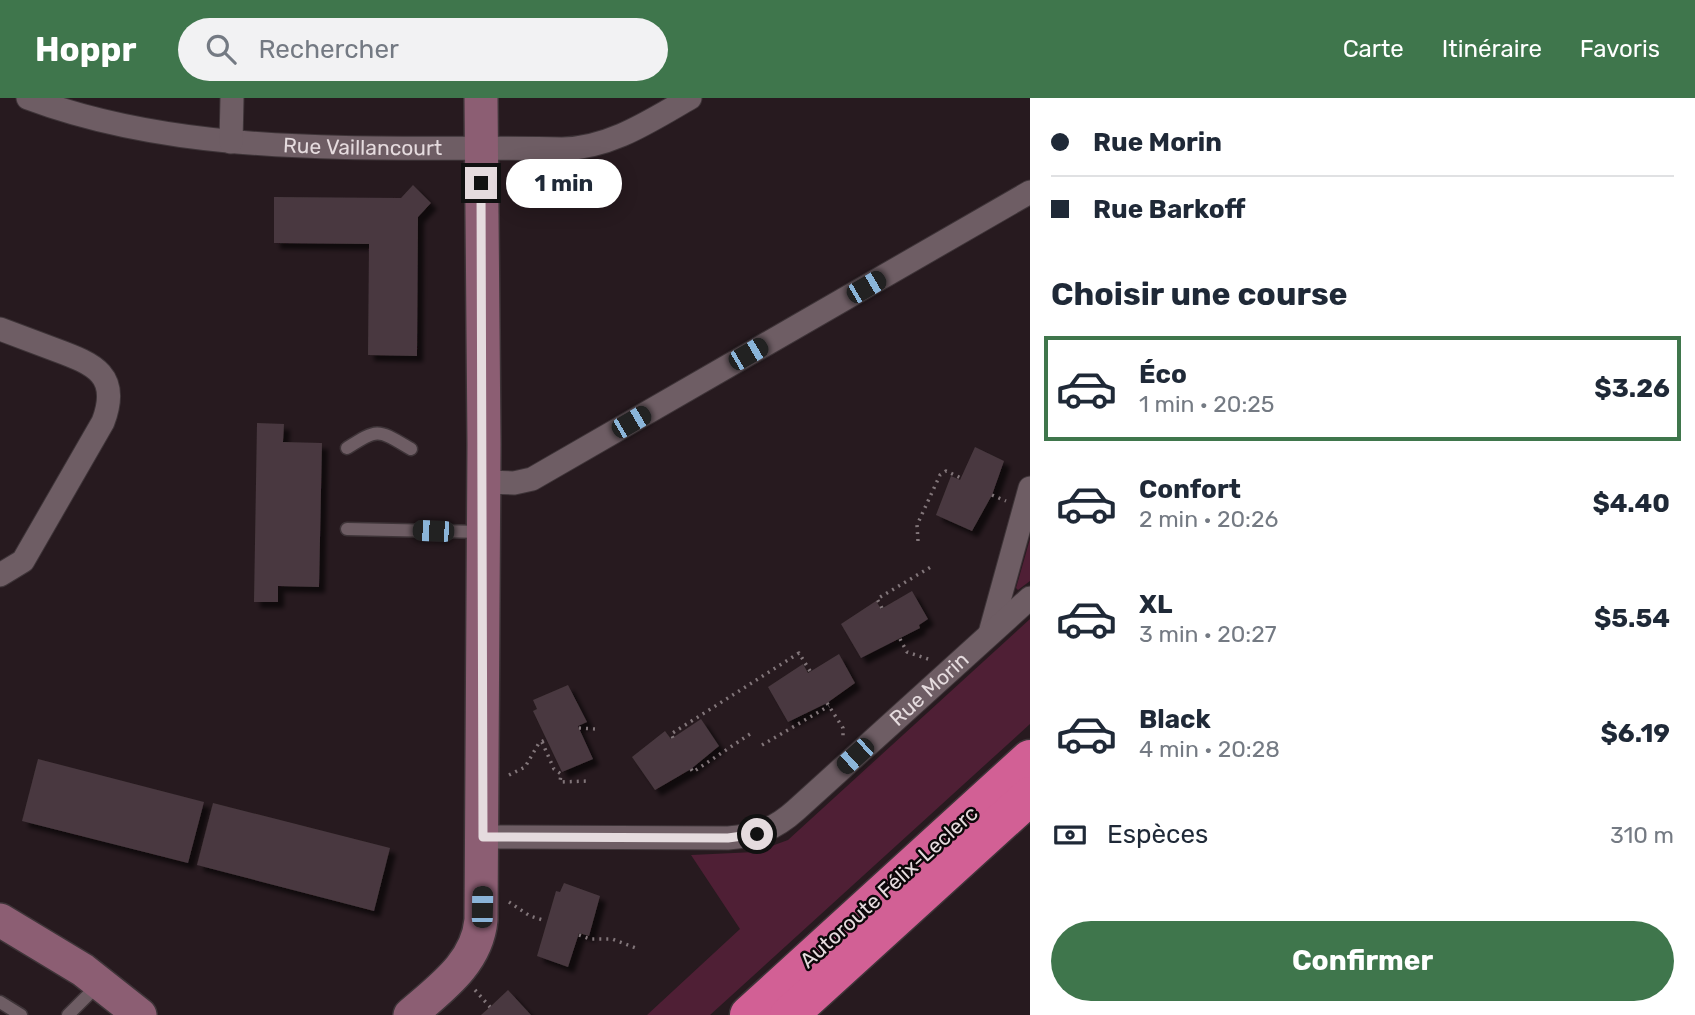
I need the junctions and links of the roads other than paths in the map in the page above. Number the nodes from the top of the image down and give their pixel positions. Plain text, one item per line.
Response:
1 (28, 98) edge
2 (232, 98) edge
3 (481, 98) edge
4 (690, 98) edge
5 (231, 142) junction
6 (481, 148) junction
7 (1030, 192) edge
8 (0, 329) edge
9 (347, 449) dead end
10 (411, 449) dead end
11 (484, 482) junction
12 (1030, 488) edge
13 (347, 528) dead end
14 (484, 532) junction
15 (0, 575) edge
16 (1030, 598) edge
17 (990, 633) junction
18 (1030, 759) edge
19 (1030, 796) edge
20 (483, 837) junction
21 (0, 920) edge
22 (101, 983) junction
23 (0, 1002) edge
24 (21, 1015) edge
25 (68, 1015) edge
26 (140, 1015) edge
27 (410, 1015) edge
28 (748, 1015) edge
29 (789, 1015) edge

1 - 5 street, Rue Vaillancourt
2 - 5 street
3 - 6 street
4 - 6 street, Rue Vaillancourt
5 - 6 street, Rue Vaillancourt
6 - 11 street
7 - 11 street
8 - 15 street
9 - 10 lane
11 - 14 street
12 - 17 street
13 - 14 lane
14 - 20 street
16 - 17 street, Rue Morin
17 - 20 street, Rue Morin
18 - 28 highway, Autoroute Félix-Leclerc
19 - 29 highway, Autoroute Félix-Leclerc
20 - 27 street
21 - 22 street
22 - 25 lane
22 - 26 street
23 - 24 lane

